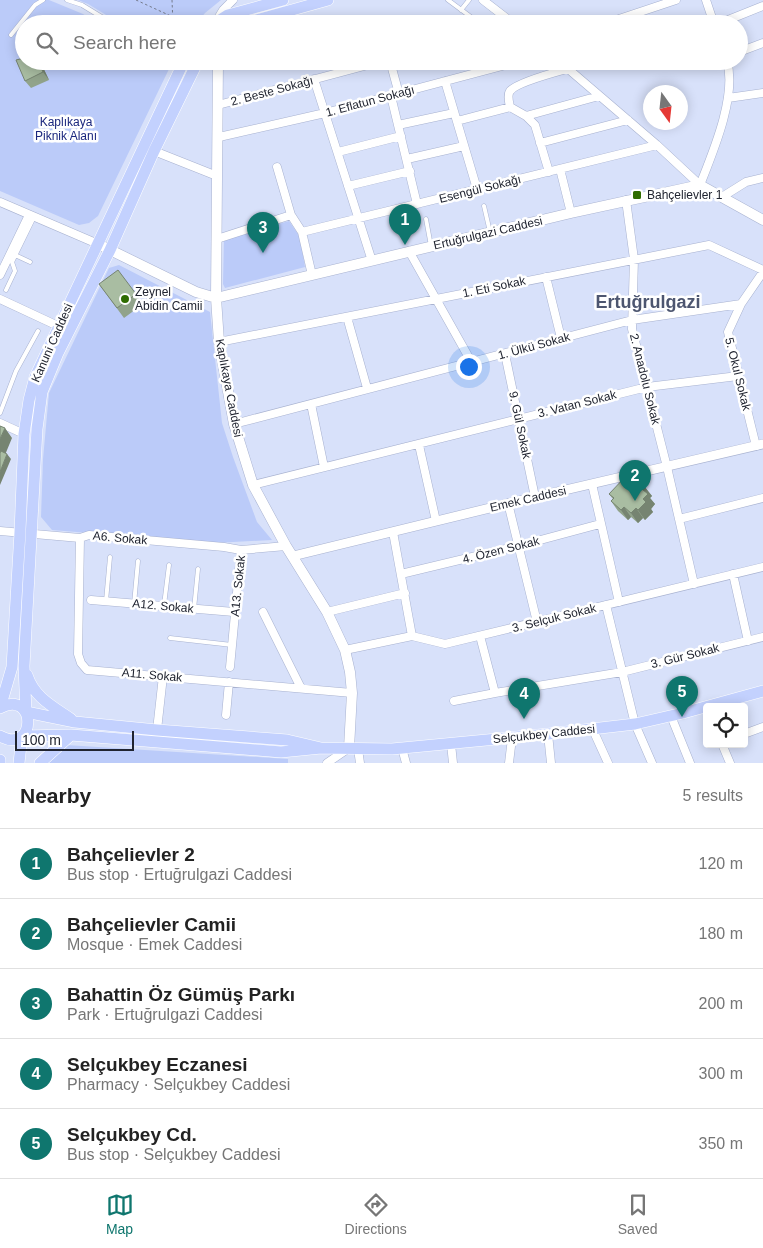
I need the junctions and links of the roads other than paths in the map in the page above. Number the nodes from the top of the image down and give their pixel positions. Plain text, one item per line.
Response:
1 (43, 0) edge
2 (67, 0) edge
3 (233, 0) edge
4 (283, 0) edge
5 (328, 0) edge
6 (448, 0) edge
7 (469, 0) edge
8 (483, 0) edge
9 (676, 0) edge
10 (706, 0) edge
11 (763, 6) edge
12 (461, 10) junction
13 (27, 15) edge
14 (98, 15) edge
15 (220, 15) edge
16 (228, 15) edge
17 (274, 15) edge
18 (468, 15) edge
19 (502, 15) edge
20 (631, 15) edge
21 (711, 15) edge
22 (740, 15) edge
23 (15, 31) edge
24 (12, 35) dead end
25 (763, 43) edge
26 (748, 49) edge
27 (177, 70) edge
28 (194, 70) edge
29 (218, 70) edge
30 (349, 70) edge
31 (391, 70) edge
32 (487, 70) edge
33 (561, 70) edge
34 (569, 70) edge
35 (728, 70) edge
36 (314, 79) junction
37 (445, 81) junction
38 (763, 93) edge
39 (395, 95) junction
40 (599, 96) junction
41 (728, 98) junction
42 (218, 105) junction
43 (510, 107) junction
44 (325, 113) junction
45 (526, 116) junction
46 (456, 117) junction
47 (628, 120) junction
48 (398, 125) junction
49 (401, 136) junction
50 (219, 138) junction
51 (540, 143) junction
52 (657, 145) junction
53 (464, 146) junction
54 (154, 151) junction
55 (338, 152) junction
56 (407, 159) junction
57 (278, 166) dead end
58 (560, 169) junction
59 (410, 171) junction
60 (549, 172) junction
61 (217, 176) junction
62 (763, 178) edge
63 (700, 185) junction
64 (348, 186) junction
65 (477, 189) junction
66 (722, 197) junction
67 (626, 200) junction
68 (0, 202) edge
69 (417, 204) junction
70 (484, 206) dead end
71 (571, 213) junction
72 (291, 215) junction
73 (32, 216) junction
74 (358, 218) junction
75 (426, 218) dead end
76 (763, 220) edge
77 (302, 232) junction
78 (490, 232) junction
79 (217, 239) junction
80 (98, 244) junction
81 (431, 246) junction
82 (110, 250) junction
83 (408, 251) junction
84 (15, 255) junction
85 (634, 259) junction
86 (372, 261) junction
87 (30, 262) dead end
88 (763, 271) edge
89 (0, 275) edge
90 (312, 275) junction
91 (546, 276) junction
92 (6, 290) dead end
93 (216, 298) junction
94 (0, 299) edge
95 (437, 299) junction
96 (741, 304) junction
97 (347, 317) junction
98 (632, 320) junction
99 (58, 326) junction
100 (38, 331) dead end
101 (560, 338) junction
102 (219, 342) junction
103 (505, 354) junction
104 (472, 362) junction
105 (738, 376) junction
106 (647, 387) junction
107 (367, 388) junction
108 (311, 404) junction
109 (0, 413) edge
110 (519, 418) junction
111 (0, 423) edge
112 (234, 424) junction
113 (24, 434) junction
114 (419, 445) junction
115 (760, 445) edge
116 (324, 467) junction
117 (667, 467) junction
118 (592, 484) junction
119 (253, 485) junction
120 (535, 497) junction
121 (763, 498) edge
122 (508, 503) junction
123 (679, 519) junction
124 (436, 521) junction
125 (600, 524) junction
126 (0, 531) edge
127 (393, 532) junction
128 (26, 533) junction
129 (80, 538) junction
130 (286, 546) junction
131 (518, 546) junction
132 (241, 550) junction
133 (293, 556) junction
134 (110, 557) dead end
135 (138, 561) dead end
136 (169, 565) dead end
137 (763, 567) edge
138 (198, 569) dead end
139 (401, 574) junction
140 (733, 574) junction
141 (694, 584) junction
142 (405, 593) junction
143 (91, 600) dead end
144 (106, 601) junction
145 (619, 602) junction
146 (134, 604) junction
147 (164, 606) junction
148 (606, 606) junction
149 (194, 609) junction
150 (234, 612) junction
151 (263, 612) dead end
152 (327, 612) junction
153 (537, 622) junction
154 (412, 636) junction
155 (480, 636) junction
156 (763, 637) edge
157 (170, 638) dead end
158 (748, 641) junction
159 (232, 645) junction
160 (345, 650) junction
161 (24, 666) junction
162 (12, 667) junction
163 (230, 667) dead end
164 (622, 672) junction
165 (163, 676) junction
166 (0, 677) edge
167 (229, 682) junction
168 (301, 688) junction
169 (763, 691) edge
170 (352, 693) junction
171 (496, 693) junction
172 (454, 702) dead end
173 (0, 708) edge
174 (26, 712) junction
175 (226, 715) dead end
176 (670, 716) junction
177 (75, 722) junction
178 (635, 724) junction
179 (763, 727) edge
180 (157, 730) junction
181 (593, 730) junction
182 (748, 733) edge
183 (548, 734) junction
184 (71, 735) junction
185 (0, 736) edge
186 (22, 736) junction
187 (512, 738) junction
188 (451, 744) junction
189 (321, 748) junction
190 (402, 748) junction
191 (724, 748) edge
192 (353, 749) junction
193 (19, 763) edge
194 (40, 763) edge
195 (327, 763) edge
196 (360, 763) edge
197 (406, 763) edge
198 (453, 763) edge
199 (509, 763) edge
200 (552, 763) edge
201 (608, 763) edge
202 (652, 763) edge
203 (690, 763) edge
204 (730, 763) edge

1 - 13 lane
2 - 14 lane
3 - 15 street
4 - 16 main road
5 - 17 main road
6 - 12 lane
7 - 12 lane
8 - 19 street
9 - 20 street
10 - 21 street
11 - 22 street
12 - 18 lane
23 - 24 lane
25 - 26 street
27 - 80 main road, Kanuni Caddesi
28 - 54 main road, Kanuni Caddesi
29 - 42 main road, Kaplıkaya Caddesi
30 - 36 street, 2. Beste Sokağı
31 - 39 street
32 - 37 street, 1. Eflatun Sokağı
33 - 43 street
34 - 40 street
35 - 41 street
36 - 42 street, 2. Beste Sokağı
36 - 44 street
37 - 39 street, 1. Eflatun Sokağı
37 - 46 street
38 - 41 street
39 - 44 street, 1. Eflatun Sokağı
39 - 48 street
40 - 45 street
40 - 47 street
41 - 63 street
42 - 50 main road, Kaplıkaya Caddesi
43 - 45 street
43 - 46 street
44 - 50 street, 1. Eflatun Sokağı
44 - 55 street
45 - 51 street
46 - 48 street
46 - 53 street
47 - 51 street
47 - 52 street
48 - 49 street
49 - 55 street
49 - 56 street
50 - 61 main road, Kaplıkaya Caddesi
51 - 60 street
52 - 58 street, Esengül Sokağı
52 - 63 street
53 - 56 street
53 - 65 street
54 - 61 street
54 - 82 main road, Kanuni Caddesi
55 - 64 street
56 - 59 street
57 - 72 street
58 - 60 street, Esengül Sokağı
58 - 71 street
59 - 64 street
59 - 69 street
60 - 65 street, Esengül Sokağı
61 - 79 main road, Kaplıkaya Caddesi
62 - 66 street
63 - 66 main road
63 - 67 main road, Ertuğrulgazi Caddesi
64 - 74 street
65 - 69 street, Esengül Sokağı
66 - 76 main road
67 - 71 main road, Ertuğrulgazi Caddesi
67 - 85 street, 2. Anadolu Sokak
68 - 73 street
69 - 74 street, Esengül Sokağı
70 - 78 lane
71 - 78 main road, Ertuğrulgazi Caddesi
72 - 77 street
72 - 79 street
73 - 80 street
73 - 84 lane
73 - 89 street
74 - 77 street, Esengül Sokağı
74 - 86 street
75 - 81 lane
77 - 90 street
78 - 81 main road, Ertuğrulgazi Caddesi
79 - 93 main road, Kaplıkaya Caddesi
80 - 82 main road
80 - 99 main road, Kanuni Caddesi
81 - 83 main road, Ertuğrulgazi Caddesi
82 - 93 main road
82 - 128 main road, Kanuni Caddesi
83 - 86 main road, Ertuğrulgazi Caddesi
83 - 95 street
84 - 87 lane
84 - 92 lane
85 - 88 street, 1. Eti Sokak
85 - 91 street, 1. Eti Sokak
85 - 98 street, 2. Anadolu Sokak
86 - 90 main road, Ertuğrulgazi Caddesi
88 - 96 street
90 - 93 main road, Ertuğrulgazi Caddesi
91 - 95 street, 1. Eti Sokak
91 - 101 street
93 - 102 main road, Kaplıkaya Caddesi
94 - 99 street
95 - 97 street, 1. Eti Sokak
95 - 104 street
96 - 98 street, 1. Ülkü Sokak
96 - 105 street, 5. Okul Sokak
97 - 102 street, 1. Eti Sokak
97 - 107 street
98 - 101 street, 1. Ülkü Sokak
98 - 106 street, 2. Anadolu Sokak
99 - 113 main road, Kanuni Caddesi
100 - 109 lane
101 - 103 street, 1. Ülkü Sokak
102 - 112 main road, Kaplıkaya Caddesi
103 - 104 street, 1. Ülkü Sokak
103 - 110 street, 9. Gül Sokak
104 - 107 street, 1. Ülkü Sokak
105 - 106 street, 3. Vatan Sokak
105 - 115 street, 5. Okul Sokak
106 - 110 street, 3. Vatan Sokak
106 - 117 street, 2. Anadolu Sokak
107 - 108 street, 1. Ülkü Sokak
108 - 112 street, 1. Ülkü Sokak
108 - 116 street
110 - 114 street, 3. Vatan Sokak
110 - 120 street, 9. Gül Sokak
111 - 113 street
112 - 119 main road, Kaplıkaya Caddesi
113 - 128 main road, Kanuni Caddesi
114 - 116 street, 3. Vatan Sokak
114 - 124 street
115 - 117 street, Emek Caddesi
116 - 119 street, 3. Vatan Sokak
117 - 118 street, Emek Caddesi
117 - 123 street, 2. Anadolu Sokak
118 - 120 street, Emek Caddesi
118 - 125 street
119 - 130 main road, Kaplıkaya Caddesi
120 - 122 street, Emek Caddesi
121 - 123 street
122 - 124 street, Emek Caddesi
122 - 131 street
123 - 141 street, 2. Anadolu Sokak
124 - 127 street, Emek Caddesi
125 - 131 street, 4. Özen Sokak
125 - 145 street
126 - 128 street, A6. Sokak
127 - 133 street, Emek Caddesi
127 - 139 street
128 - 129 street, A6. Sokak
128 - 161 main road, Kanuni Caddesi
128 - 162 main road, Kanuni Caddesi
129 - 132 street, A6. Sokak
129 - 165 street, A11. Sokak
130 - 132 street, A13. Sokak
130 - 133 main road, Kaplıkaya Caddesi
131 - 139 street, 4. Özen Sokak
131 - 153 street
132 - 150 street, A13. Sokak
133 - 152 main road, Kaplıkaya Caddesi
134 - 144 lane
135 - 146 lane
136 - 147 lane
137 - 140 street, 3. Selçuk Sokak
138 - 149 lane
139 - 142 street
140 - 141 street, 3. Selçuk Sokak
140 - 158 street
141 - 145 street, 3. Selçuk Sokak
142 - 152 street
142 - 154 street
143 - 144 street, A12. Sokak
144 - 146 street, A12. Sokak
145 - 148 street, 3. Selçuk Sokak
146 - 147 street, A12. Sokak
147 - 149 street, A12. Sokak
148 - 153 street, 3. Selçuk Sokak
148 - 164 street
149 - 150 street, A12. Sokak
150 - 159 street, A13. Sokak
151 - 168 street
152 - 160 main road, Kaplıkaya Caddesi
153 - 155 street, 3. Selçuk Sokak
154 - 155 street, 3. Selçuk Sokak
154 - 160 street, 3. Selçuk Sokak
155 - 171 street
156 - 158 street, 3. Gür Sokak
157 - 159 lane
158 - 164 street, 3. Gür Sokak
159 - 163 street, A13. Sokak
160 - 170 main road, Kaplıkaya Caddesi
161 - 174 main road, Kanuni Caddesi
161 - 177 main road
162 - 166 main road
162 - 173 main road, Kanuni Caddesi
164 - 171 street, 3. Gür Sokak
164 - 178 street
165 - 167 street, A11. Sokak
165 - 180 street
167 - 168 street, A11. Sokak
167 - 175 street
168 - 170 street, A11. Sokak
169 - 176 main road, Selçukbey Caddesi
170 - 192 main road, Kaplıkaya Caddesi
171 - 172 street
173 - 174 main road, Selçukbey Caddesi
174 - 177 main road, Selçukbey Caddesi
174 - 186 main road, Kanuni Caddesi
176 - 178 main road, Selçukbey Caddesi
176 - 203 street
177 - 180 main road, Selçukbey Caddesi
178 - 181 main road, Selçukbey Caddesi
178 - 202 street
179 - 182 street
180 - 189 main road, Selçukbey Caddesi
181 - 183 main road, Selçukbey Caddesi
181 - 201 street
183 - 187 main road, Selçukbey Caddesi
183 - 200 street
184 - 186 main road, Selçukbey Caddesi
184 - 189 main road, Selçukbey Caddesi
184 - 194 main road
185 - 186 main road, Selçukbey Caddesi
186 - 193 main road, Kanuni Caddesi
187 - 188 main road, Selçukbey Caddesi
187 - 199 street
188 - 190 main road, Selçukbey Caddesi
188 - 198 street
189 - 192 main road, Selçukbey Caddesi
190 - 192 main road, Selçukbey Caddesi
190 - 197 street
191 - 204 street
192 - 195 street
192 - 196 street

